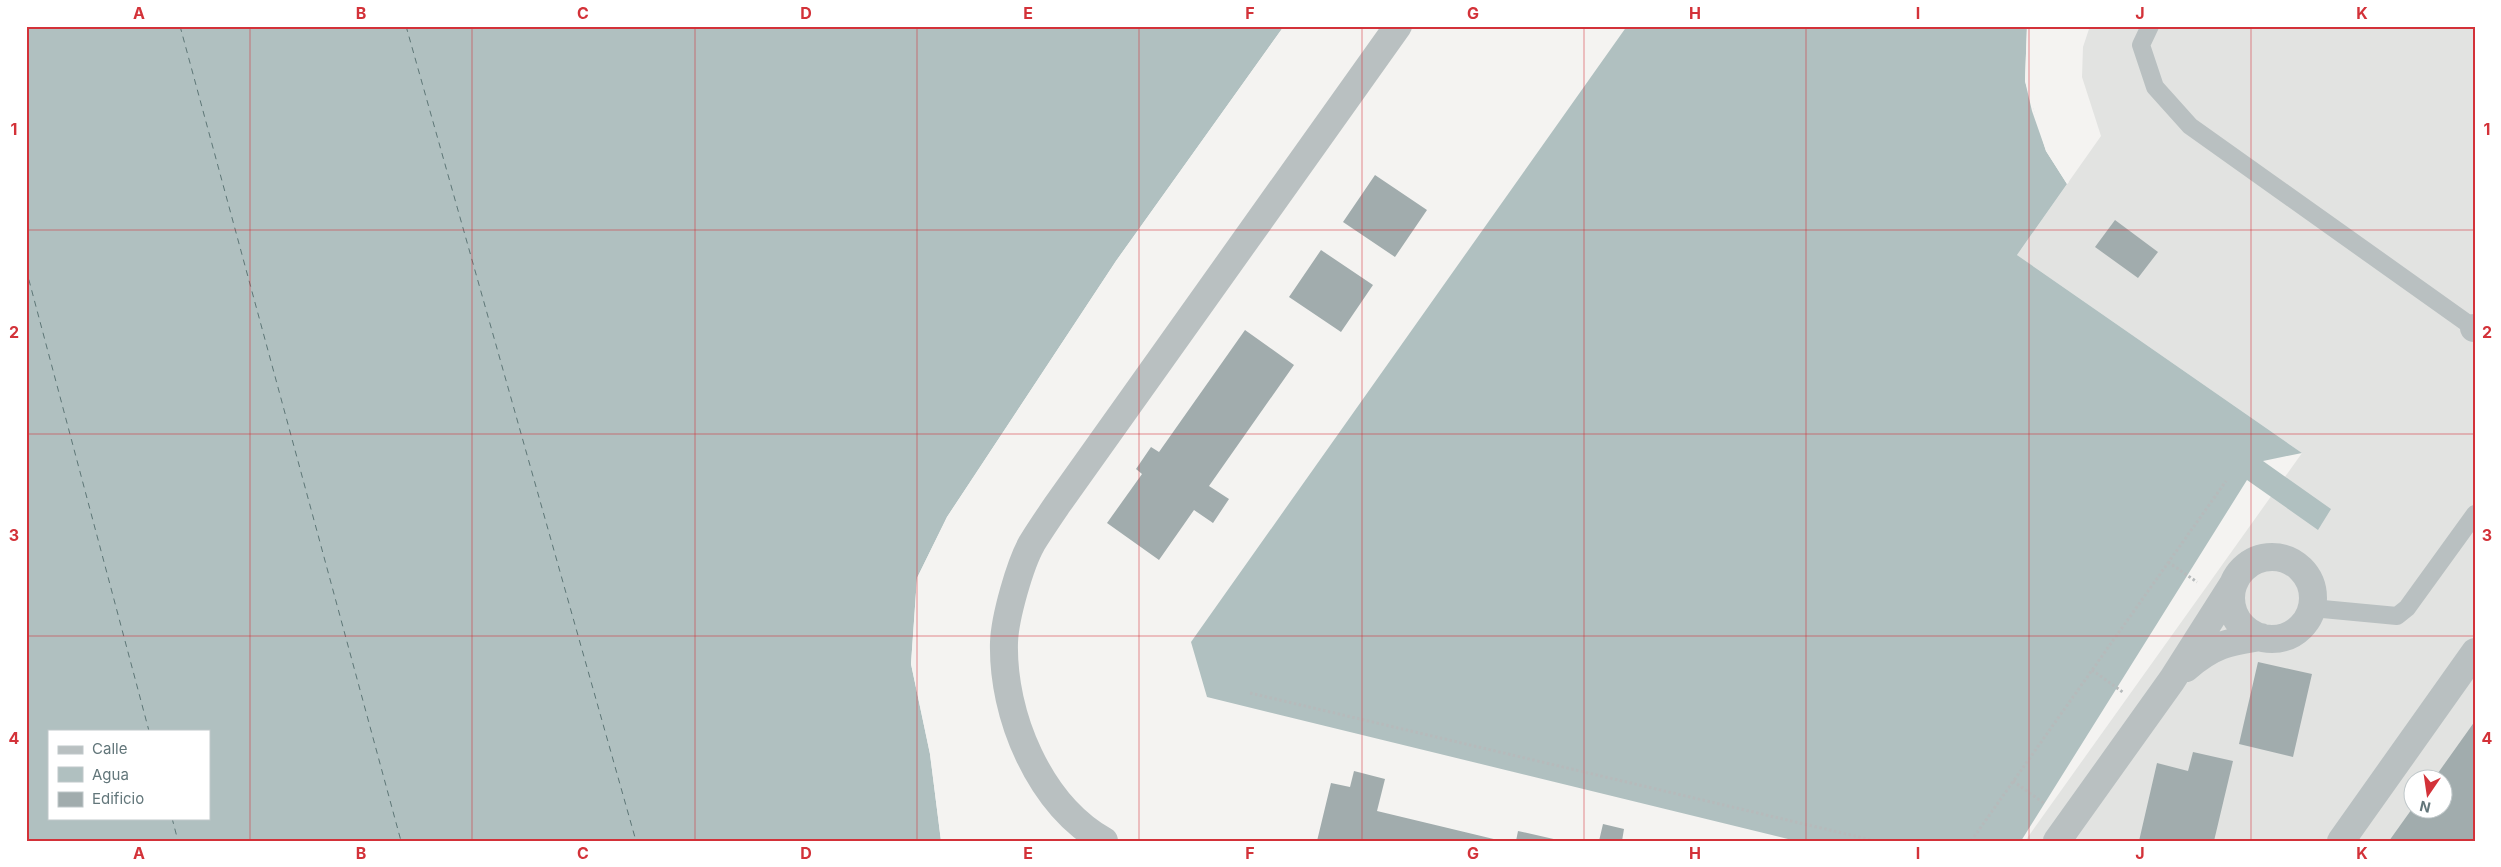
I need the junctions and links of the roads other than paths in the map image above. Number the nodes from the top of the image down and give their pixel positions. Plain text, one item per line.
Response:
1 (1398, 26) edge
2 (2150, 26) edge
3 (2474, 328) edge
4 (2475, 514) edge
5 (2235, 581) junction
6 (2312, 608) junction
7 (2261, 637) junction
8 (2475, 652) edge
9 (2172, 680) junction
10 (1104, 841) edge
11 (2058, 841) edge
12 (2342, 841) edge

1 - 10 street
2 - 3 lane
4 - 6 lane
5 - 6 street
5 - 7 street
5 - 9 street
6 - 7 street
7 - 9 street
8 - 12 street
9 - 11 street

